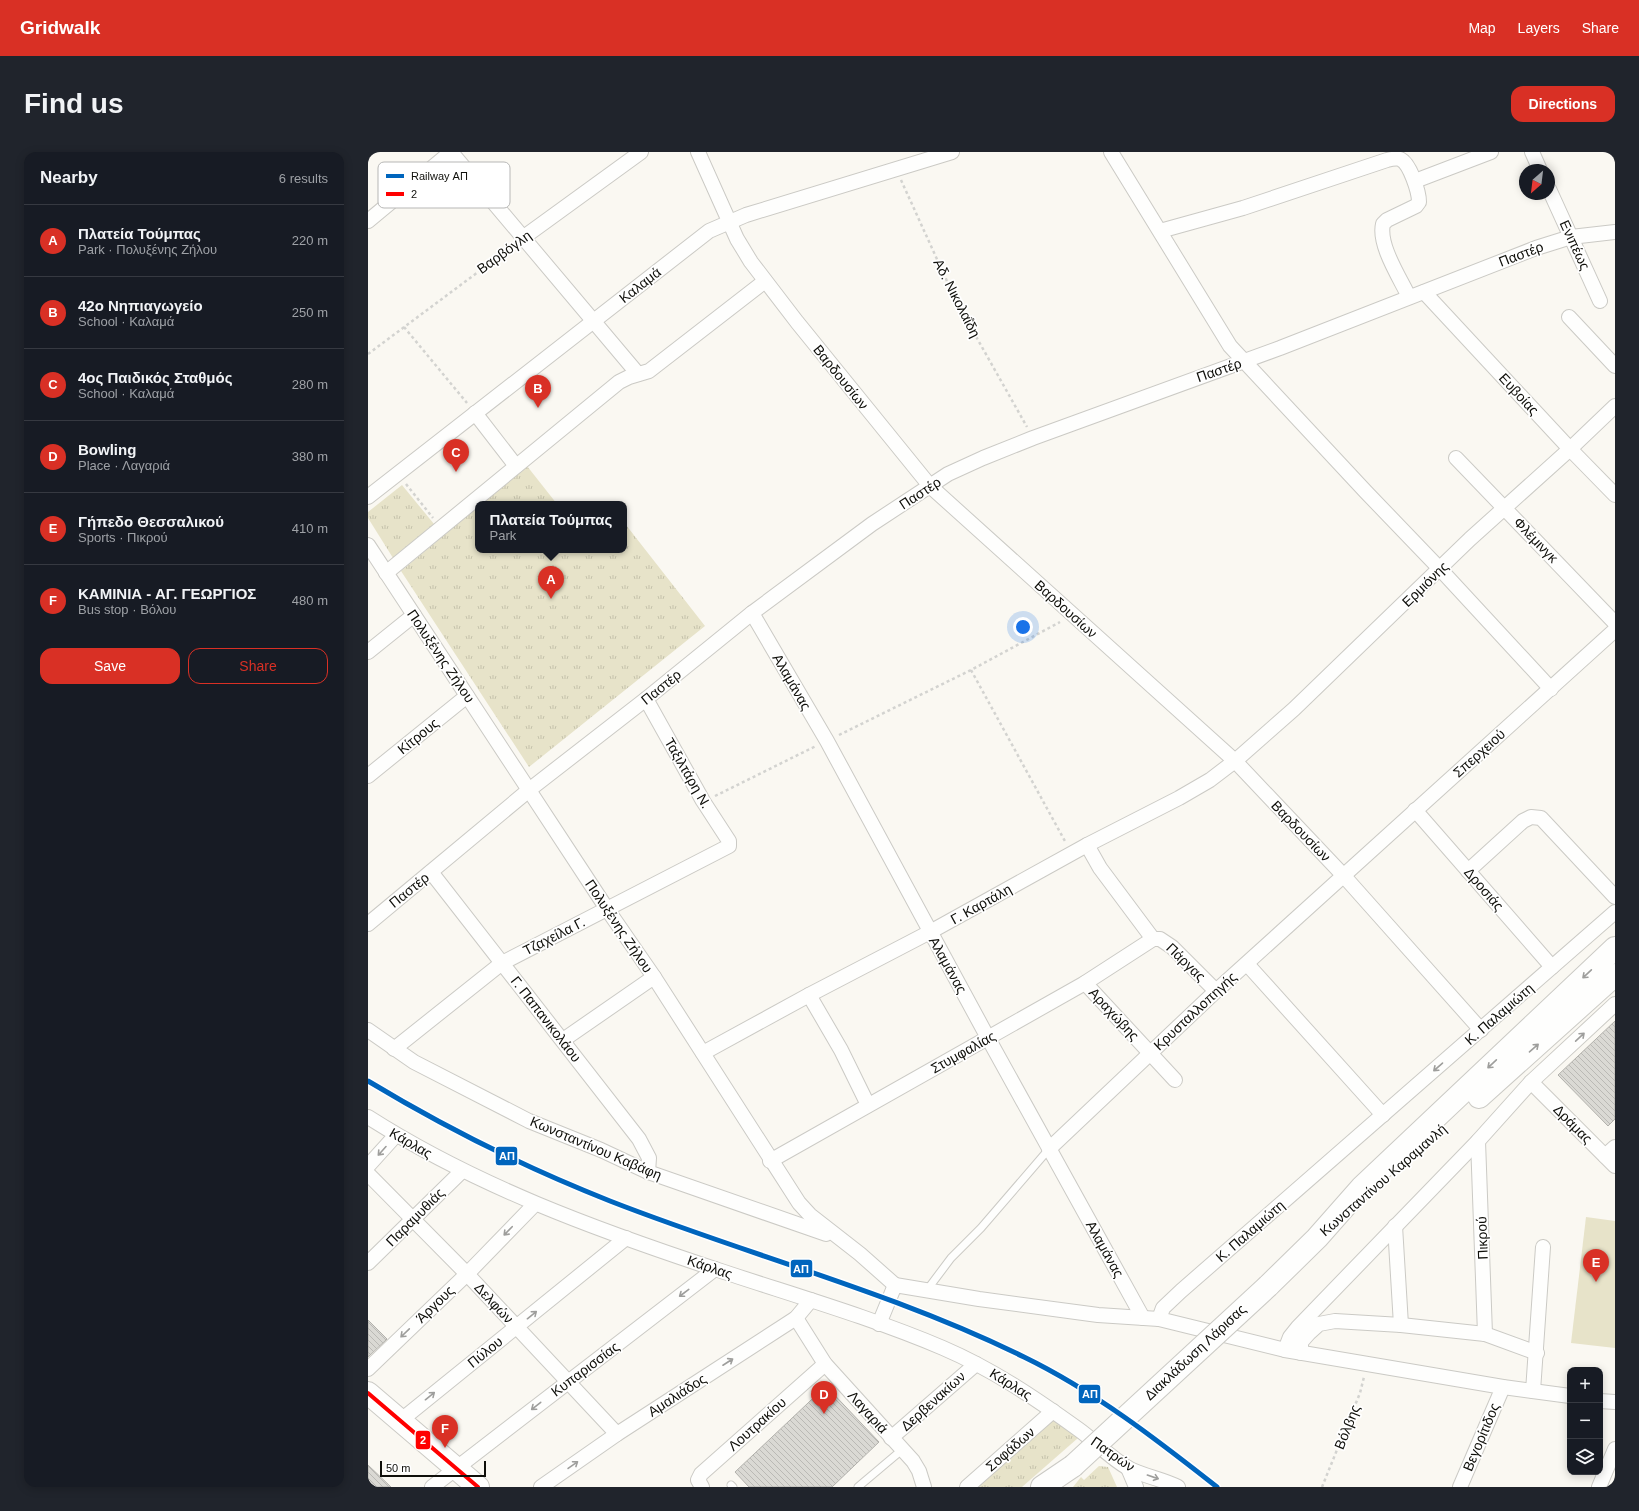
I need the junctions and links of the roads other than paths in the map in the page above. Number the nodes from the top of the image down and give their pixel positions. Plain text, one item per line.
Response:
1 (451, 152) edge
2 (641, 152) edge
3 (698, 152) edge
4 (952, 152) edge
5 (1111, 152) edge
6 (1491, 152) edge
7 (1532, 152) edge
8 (439, 162) edge
9 (460, 162) edge
10 (1537, 164) edge
11 (1415, 181) junction
12 (1554, 200) edge
13 (384, 208) edge
14 (499, 208) edge
15 (729, 220) junction
16 (368, 221) edge
17 (1160, 231) junction
18 (1615, 232) edge
19 (524, 237) junction
20 (1571, 237) junction
21 (765, 281) junction
22 (1424, 292) junction
23 (1409, 297) junction
24 (1600, 301) dead end
25 (1569, 317) dead end
26 (594, 321) junction
27 (1244, 361) junction
28 (1615, 366) edge
29 (638, 374) junction
30 (1615, 406) edge
31 (475, 413) junction
32 (1570, 449) junction
33 (1456, 458) dead end
34 (516, 466) junction
35 (930, 486) junction
36 (1615, 495) edge
37 (368, 497) edge
38 (1505, 508) junction
39 (368, 546) edge
40 (1440, 569) junction
41 (386, 572) junction
42 (752, 613) junction
43 (414, 615) junction
44 (1615, 622) edge
45 (1615, 630) edge
46 (368, 652) edge
47 (1551, 689) junction
48 (467, 696) junction
49 (646, 699) junction
50 (1235, 761) junction
51 (368, 776) edge
52 (529, 790) junction
53 (1415, 810) junction
54 (1087, 845) junction
55 (729, 846) joint
56 (1468, 871) junction
57 (431, 872) junction
58 (1344, 875) junction
59 (1615, 897) edge
60 (607, 909) junction
61 (1615, 912) edge
62 (368, 924) edge
63 (930, 932) junction
64 (1153, 939) junction
65 (1615, 948) edge
66 (502, 963) junction
67 (1247, 964) junction
68 (1552, 967) junction
69 (1615, 975) edge
70 (654, 977) junction
71 (1085, 983) junction
72 (1216, 991) junction
73 (809, 995) junction
74 (1615, 1004) edge
75 (368, 1030) edge
76 (1481, 1030) junction
77 (988, 1038) junction
78 (562, 1040) junction
79 (394, 1049) junction
80 (704, 1053) junction
81 (1150, 1053) junction
82 (1175, 1080) dead end
83 (1531, 1082) junction
84 (868, 1105) junction
85 (1383, 1115) junction
86 (368, 1117) edge
87 (396, 1135) junction
88 (1478, 1141) junction
89 (1049, 1149) junction
90 (1612, 1156) edge
91 (770, 1161) junction
92 (368, 1166) edge
93 (462, 1171) junction
94 (648, 1172) junction
95 (368, 1174) edge
96 (535, 1204) junction
97 (412, 1220) junction
98 (1395, 1226) junction
99 (837, 1237) junction
100 (626, 1238) junction
101 (1317, 1238) junction
102 (1543, 1247) dead end
103 (368, 1263) edge
104 (715, 1269) junction
105 (467, 1274) junction
106 (895, 1285) junction
107 (927, 1290) junction
108 (811, 1300) junction
109 (796, 1318) junction
110 (1143, 1318) junction
111 (1160, 1319) junction
112 (879, 1324) junction
113 (1401, 1325) junction
114 (517, 1327) junction
115 (1485, 1334) junction
116 (1285, 1350) junction
117 (1301, 1353) junction
118 (1537, 1353) junction
119 (825, 1364) junction
120 (976, 1364) junction
121 (368, 1369) edge
122 (568, 1382) junction
123 (1502, 1387) junction
124 (1534, 1391) junction
125 (368, 1393) edge
126 (1567, 1396) edge
127 (1053, 1411) junction
128 (400, 1421) junction
129 (617, 1434) junction
130 (891, 1438) junction
131 (903, 1449) junction
132 (1615, 1449) edge
133 (1072, 1466) junction
134 (456, 1468) junction
135 (1128, 1468) junction
136 (432, 1487) edge
137 (478, 1487) edge
138 (541, 1487) edge
139 (702, 1487) edge
140 (858, 1487) edge
141 (924, 1487) edge
142 (967, 1487) edge
143 (1042, 1487) edge
144 (1054, 1487) edge
145 (1136, 1487) edge
146 (1178, 1487) edge
147 (1460, 1487) edge
148 (1599, 1487) edge

1 - 8 street
1 - 9 street
2 - 19 street, Βαρβόγλη
3 - 15 street, Βαρδουσίων
4 - 15 street, Καλαμά
5 - 17 street
6 - 11 street
7 - 10 street
11 - 17 street
11 - 23 street
12 - 20 street, Ενιπέως
13 - 16 street
14 - 19 street
15 - 21 street, Βαρδουσίων
15 - 26 street, Καλαμά
17 - 27 street
18 - 20 street, Παστέρ
19 - 26 street
20 - 22 street, Παστέρ
20 - 24 street, Ενιπέως
21 - 29 street
21 - 35 street, Βαρδουσίων
22 - 23 street, Παστέρ
22 - 32 street, Ευβοίας
23 - 27 street, Παστέρ
25 - 28 street
26 - 29 street
26 - 31 street, Καλαμά
27 - 35 street, Παστέρ
27 - 40 street
29 - 34 street
30 - 32 street, Ερμιόνης
31 - 34 street
31 - 37 street, Καλαμά
32 - 36 street, Ευβοίας
32 - 38 street, Ερμιόνης
33 - 38 street, Φλέμινγκ
34 - 41 street
35 - 42 street, Παστέρ
35 - 50 street, Βαρδουσίων
38 - 40 street, Ερμιόνης
38 - 44 street, Φλέμινγκ
39 - 41 street, Πολυξένης Ζήλου
40 - 47 street
40 - 50 street, Ερμιόνης
41 - 43 street, Πολυξένης Ζήλου
42 - 49 street, Παστέρ
42 - 63 street, Αλαμάνας
43 - 46 street
43 - 48 street, Πολυξένης Ζήλου
45 - 47 street, Σπερχειού
47 - 53 street, Σπερχειού
48 - 51 street, Κίτρους
48 - 52 street, Πολυξένης Ζήλου
49 - 52 street, Παστέρ
49 - 55 street, Ταξιλτάρη Ν.
50 - 54 street, Γ. Καρτάλη
50 - 58 street, Βαρδουσίων
52 - 57 street, Παστέρ
52 - 60 street, Πολυξένης Ζήλου
53 - 56 street, Δροσιάς
53 - 58 street, Σπερχειού
54 - 63 street, Γ. Καρτάλη
54 - 64 street
55 - 60 street, Τζαχείλα Γ.
56 - 59 street
56 - 68 street, Δροσιάς
57 - 62 street, Παστέρ
57 - 66 street, Γ. Παπανικολάου
58 - 67 street, Κρυσταλλοπηγής
58 - 76 street, Βαρδουσίων
60 - 66 street, Τζαχείλα Γ.
60 - 70 street, Πολυξένης Ζήλου
61 - 68 street, Κ. Παλαμιώτη
63 - 73 street, Γ. Καρτάλη
63 - 77 street, Αλαμάνας
64 - 71 street, Στυμφαλίας
64 - 72 street, Πάργας
65 -> 101 main road, Κωνσταντίνου Καραμανλή
66 - 78 street, Γ. Παπανικολάου
66 - 79 street, Τζαχείλα Γ.
67 - 72 street, Κρυσταλλοπηγής
67 - 85 street
68 - 76 street, Κ. Παλαμιώτη
101 -> 69 main road, Κωνσταντίνου Καραμανλή
70 - 78 street
70 - 80 street, Πολυξένης Ζήλου
71 - 77 street, Στυμφαλίας
71 - 81 street, Αραχώβης
72 - 81 street, Κρυσταλλοπηγής
73 - 80 street, Γ. Καρτάλη
73 - 84 street
83 -> 74 street
75 - 79 street, Κωνσταντίνου Καβάφη
76 -> 85 street, Κ. Παλαμιώτη
77 - 84 street, Στυμφαλίας
77 - 89 street, Αλαμάνας
78 - 94 street, Γ. Παπανικολάου
79 - 94 street, Κωνσταντίνου Καβάφη
80 - 91 street, Πολυξένης Ζήλου
81 - 82 street, Αραχώβης
81 - 89 street, Κρυσταλλοπηγής
83 - 88 street
83 - 90 street, Δράμας
84 - 91 street, Στυμφαλίας
85 - 111 street, Κ. Παλαμιώτη
86 - 87 street, Κάρλας
87 -> 92 street
87 - 93 street, Κάρλας
88 - 98 street
88 - 115 street, Πικρού
89 - 107 lane
89 - 110 street, Αλαμάνας
91 - 99 street, Πολυξένης Ζήλου
93 - 96 street, Κάρλας
93 - 97 street, Παραμυθιάς
94 - 99 street, Κωνσταντίνου Καβάφη
95 - 97 street, Δελφών
96 - 100 street, Κάρλας
96 -> 105 street, Άργους
97 - 103 street, Παραμυθιάς
97 - 105 street, Δελφών
98 - 113 street
98 - 116 street
99 - 106 street, Πολυξένης Ζήλου
100 - 104 street, Κάρλας
114 -> 100 street, Πύλου
101 - 133 main road, Διακλάδωση Λάρισας, bridge
102 - 118 street
104 - 108 street, Κάρλας
104 -> 122 street, Κυπαρισσίας
105 - 114 street, Δελφών
105 -> 121 street, Άργους
106 - 107 street
106 - 112 street
107 - 110 street
108 - 109 street, Αμαλιάδος
108 - 112 street, Κάρλας
109 - 119 street, Λαγαριά
129 -> 109 street, Αμαλιάδος
110 - 111 street
111 - 116 street
112 - 120 street, Κάρλας
113 - 115 street
113 - 117 street
114 - 122 street, Δελφών
128 -> 114 street, Πύλου
115 - 118 street
116 - 117 street
117 - 123 street
118 - 124 street
119 - 130 street, Λαγαριά
119 - 139 street, Λουτρακίου
120 - 127 street, Κάρλας
120 - 130 street, Δερβενακίων
122 - 129 street, Δελφών
122 -> 134 street, Κυπαρισσίας
123 - 124 street
123 - 147 street, Βεγορίτιδος
124 - 126 street
125 - 128 main road
127 - 135 street, Πατρών
127 - 142 street, Σοφάδων
128 - 134 main road
138 -> 129 street, Αμαλιάδος
130 - 131 street, Λαγαριά
131 - 140 lane
131 - 141 street, Λαγαριά
132 - 148 street
133 - 143 main road, Διακλάδωση Λάρισας
133 - 144 main road, Διακλάδωση Λάρισας
134 - 136 street, Κυπαρισσίας
134 - 137 main road
135 - 145 street
135 -> 146 street, Πατρών

